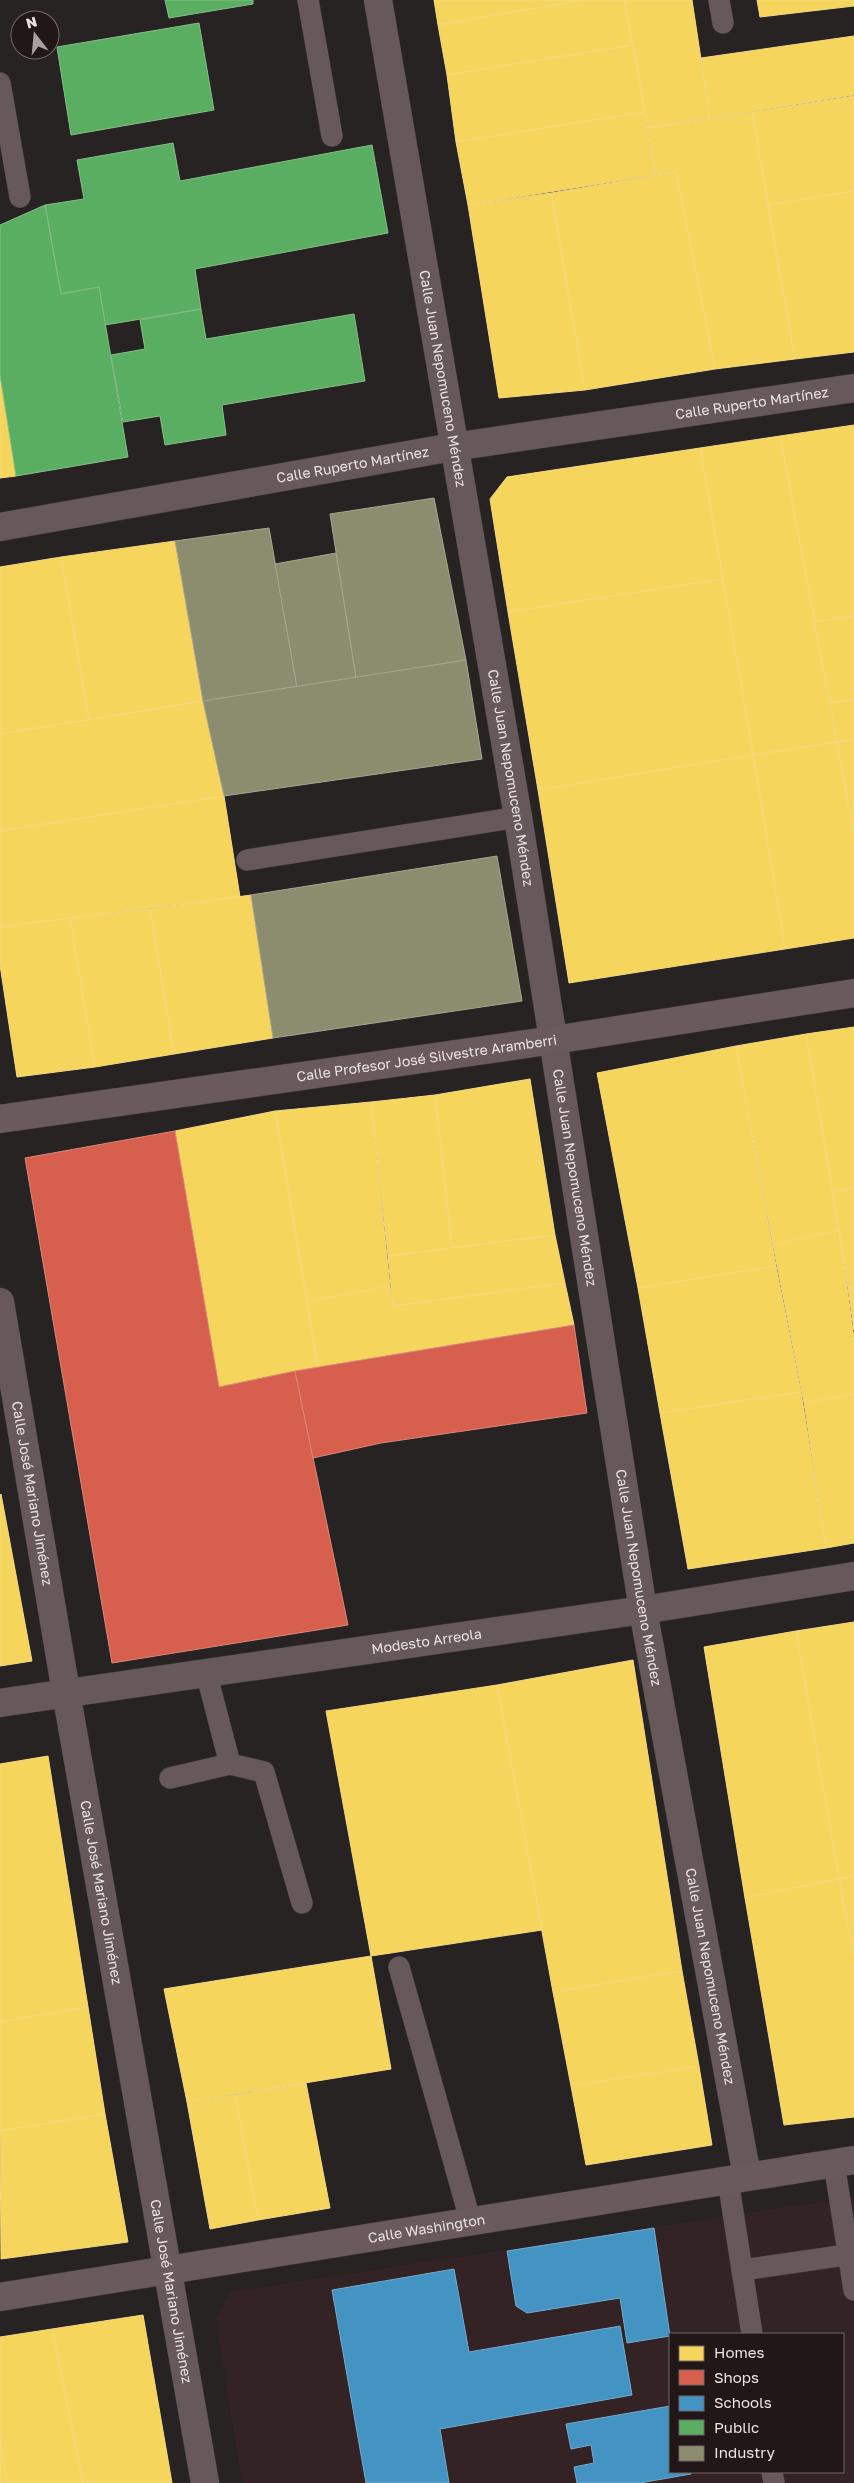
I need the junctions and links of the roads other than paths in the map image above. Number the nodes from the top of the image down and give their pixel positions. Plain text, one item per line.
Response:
1 (308, 0) edge
2 (378, 0) edge
3 (719, 0) edge
4 (723, 23) dead end
5 (0, 83) edge
6 (332, 136) dead end
7 (20, 197) dead end
8 (854, 388) edge
9 (453, 447) junction
10 (0, 527) edge
11 (518, 817) junction
12 (247, 860) dead end
13 (854, 993) edge
14 (554, 1040) junction
15 (0, 1119) edge
16 (0, 1302) edge
17 (854, 1576) edge
18 (643, 1610) junction
19 (206, 1672) junction
20 (66, 1692) junction
21 (0, 1703) edge
22 (230, 1764) junction
23 (170, 1778) dead end
24 (302, 1904) dead end
25 (398, 1967) dead end
26 (844, 2161) edge
27 (738, 2178) junction
28 (471, 2223) junction
29 (851, 2254) edge
30 (742, 2270) junction
31 (169, 2272) junction
32 (854, 2290) edge
33 (0, 2297) edge
34 (752, 2333) edge
35 (205, 2483) edge

1 - 6 lane
2 - 9 street, Calle Juan Nepomuceno Méndez
3 - 4 lane
5 - 7 lane
8 - 9 street, Calle Ruperto Martínez
9 - 10 street, Calle Ruperto Martínez
9 - 11 street, Calle Juan Nepomuceno Méndez
11 - 12 lane
11 - 14 street, Calle Juan Nepomuceno Méndez
13 - 14 main road, Calle Profesor José Silvestre Aramberri
14 - 15 main road, Calle Profesor José Silvestre Aramberri
14 - 18 street, Calle Juan Nepomuceno Méndez
16 - 20 street, Calle José Mariano Jiménez
17 - 18 street, Modesto Arreola
18 - 19 street, Modesto Arreola
18 - 27 street, Calle Juan Nepomuceno Méndez
19 - 20 street, Modesto Arreola
19 - 22 lane
20 - 21 street, Modesto Arreola
20 - 31 street, Calle José Mariano Jiménez
22 - 23 lane
22 - 24 lane
25 - 28 lane
26 - 27 main road, Calle Washington
26 - 29 lane
27 - 28 main road, Calle Washington
27 - 30 lane
28 - 31 main road, Calle Washington
29 - 30 lane
29 - 32 lane
30 - 34 lane
31 - 33 main road, Calle Washington
31 - 35 street, Calle José Mariano Jiménez

